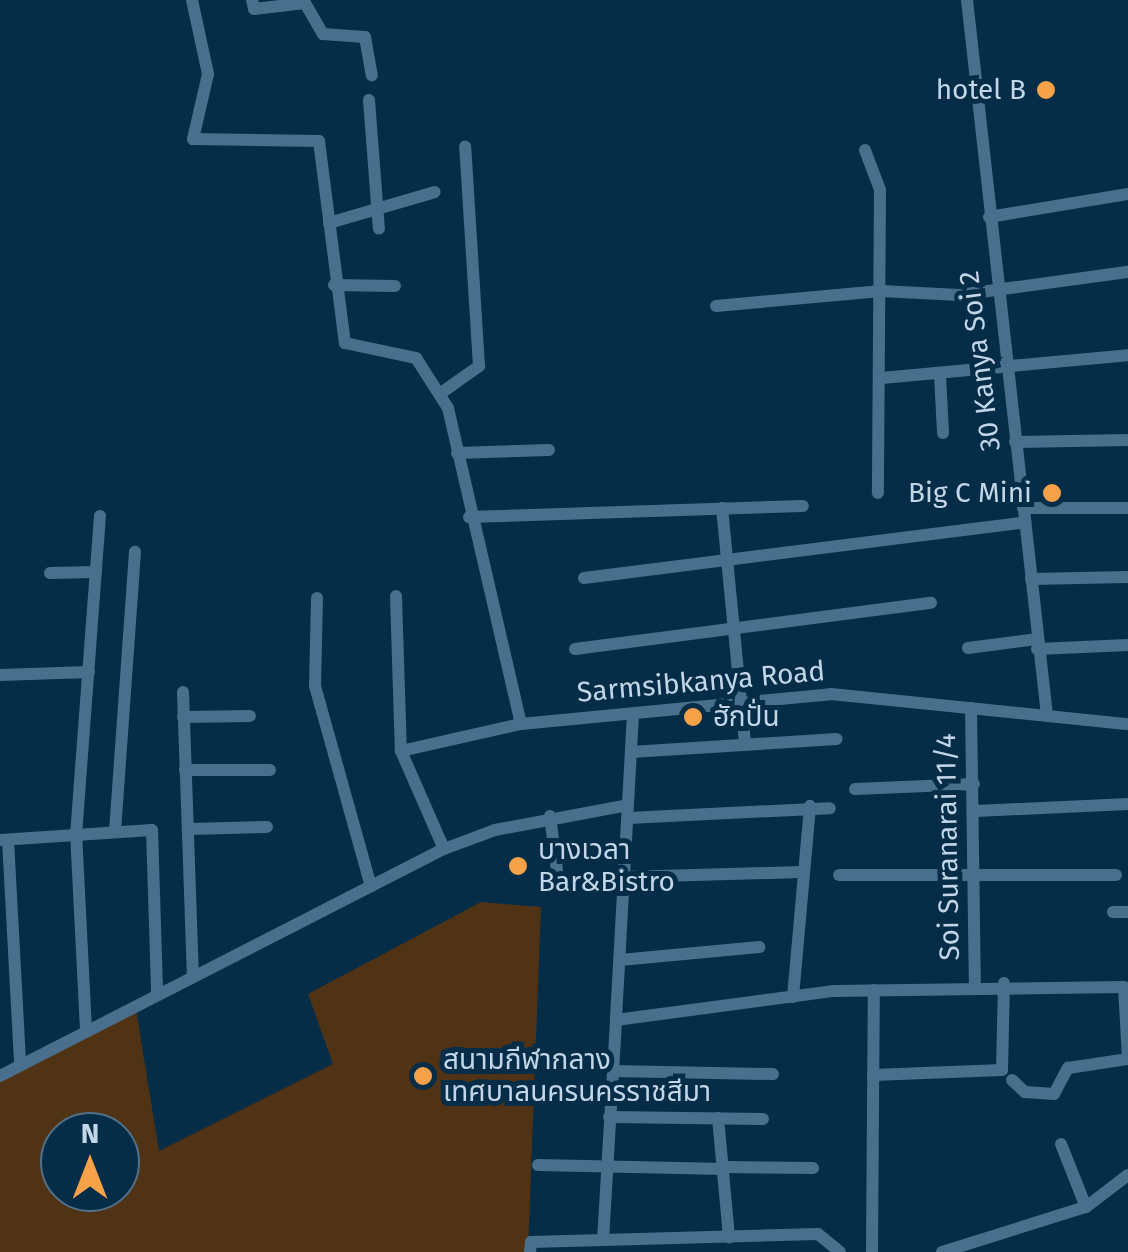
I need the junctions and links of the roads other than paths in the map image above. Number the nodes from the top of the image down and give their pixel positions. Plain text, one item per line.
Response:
1 (192, 0) edge
2 (252, 0) edge
3 (967, 0) edge
4 (372, 76) dead end
5 (370, 100) dead end
6 (465, 146) dead end
7 (865, 150) dead end
8 (435, 192) dead end
9 (1128, 194) edge
10 (372, 206) junction
11 (989, 217) junction
12 (328, 223) junction
13 (379, 229) dead end
14 (1128, 272) edge
15 (334, 285) junction
16 (395, 286) dead end
17 (881, 291) junction
18 (997, 291) junction
19 (716, 306) dead end
20 (1128, 355) edge
21 (1007, 372) junction
22 (940, 375) junction
23 (882, 378) junction
24 (441, 393) junction
25 (943, 433) dead end
26 (1128, 440) edge
27 (1015, 442) junction
28 (549, 450) dead end
29 (456, 453) junction
30 (878, 493) dead end
31 (802, 506) dead end
32 (722, 508) junction
33 (1128, 508) edge
34 (100, 516) dead end
35 (1024, 516) junction
36 (469, 517) junction
37 (135, 552) dead end
38 (725, 565) junction
39 (96, 572) junction
40 (50, 573) dead end
41 (1128, 577) edge
42 (584, 578) dead end
43 (1031, 579) junction
44 (396, 596) dead end
45 (317, 598) dead end
46 (931, 603) dead end
47 (732, 632) junction
48 (1037, 644) junction
49 (1128, 646) edge
50 (968, 648) dead end
51 (575, 649) dead end
52 (89, 672) junction
53 (0, 675) edge
54 (183, 692) dead end
55 (741, 703) junction
56 (971, 708) junction
57 (633, 714) junction
58 (182, 716) junction
59 (250, 716) dead end
60 (1047, 716) junction
61 (522, 724) junction
62 (1128, 724) edge
63 (837, 739) dead end
64 (744, 744) junction
65 (400, 751) junction
66 (631, 752) junction
67 (185, 770) junction
68 (270, 770) dead end
69 (974, 784) junction
70 (855, 789) dead end
71 (1128, 804) edge
72 (810, 806) junction
73 (830, 808) dead end
74 (975, 811) junction
75 (628, 812) junction
76 (550, 816) junction
77 (267, 827) dead end
78 (189, 829) junction
79 (115, 831) junction
80 (76, 835) junction
81 (4, 840) edge
82 (444, 849) junction
83 (801, 872) junction
84 (976, 873) junction
85 (1116, 874) dead end
86 (839, 875) dead end
87 (624, 876) junction
88 (371, 886) junction
89 (559, 886) dead end
90 (759, 947) dead end
91 (620, 960) junction
92 (193, 974) junction
93 (975, 984) junction
94 (1004, 984) junction
95 (1126, 987) edge
96 (874, 990) junction
97 (157, 992) junction
98 (793, 997) junction
99 (616, 1020) junction
100 (86, 1030) junction
101 (1128, 1058) edge
102 (20, 1064) junction
103 (613, 1072) junction
104 (772, 1074) dead end
105 (873, 1075) junction
106 (0, 1076) edge
107 (1012, 1080) dead end
108 (610, 1117) junction
109 (718, 1118) junction
110 (763, 1119) dead end
111 (1061, 1144) dead end
112 (538, 1165) dead end
113 (725, 1168) junction
114 (812, 1168) dead end
115 (606, 1169) junction
116 (1128, 1174) edge
117 (1086, 1207) junction
118 (730, 1237) junction
119 (602, 1240) junction
120 (647, 1246) edge
121 (530, 1252) edge
122 (840, 1252) edge
123 (872, 1252) edge
124 (942, 1252) edge

1 - 12 street
2 - 4 street
3 - 11 street, 30 Kanya Soi 2
5 - 10 street
6 - 24 street
7 - 17 street
8 - 10 street
9 - 11 street
10 - 12 street
10 - 13 street
11 - 18 street, 30 Kanya Soi 2
12 - 15 street
14 - 18 street
15 - 16 street
15 - 24 street
17 - 18 street
17 - 19 street
17 - 23 street
18 - 21 street, 30 Kanya Soi 2
20 - 21 street
21 - 22 street
21 - 27 street, 30 Kanya Soi 2
22 - 23 street
22 - 25 street
23 - 30 street
24 - 29 street
26 - 27 street
27 - 35 street, 30 Kanya Soi 2
28 - 29 street
29 - 36 street
31 - 32 street
32 - 36 street
32 - 38 street
33 - 35 street
34 - 39 street
35 - 38 street
35 - 43 street, 30 Kanya Soi 2
36 - 61 street
37 - 79 street
38 - 42 street
38 - 47 street
39 - 40 street
39 - 52 street
41 - 43 street
43 - 48 street, 30 Kanya Soi 2
44 - 65 street
45 - 88 street
46 - 47 street
47 - 51 street
47 - 55 street
48 - 49 street
48 - 50 street
48 - 60 street, 30 Kanya Soi 2
52 - 53 street
52 - 80 street
54 - 58 street
55 - 56 street, Sarmsibkanya Road
55 - 57 street, Sarmsibkanya Road
55 - 64 street
56 - 60 street, Sarmsibkanya Road
56 - 69 street, Soi Suranarai 11/4
57 - 61 street, Sarmsibkanya Road
57 - 66 street
58 - 59 street
58 - 67 street
60 - 62 street, Sarmsibkanya Road
61 - 65 street, Sarmsibkanya Road
63 - 64 street
64 - 66 street
65 - 82 street
66 - 75 street
67 - 68 street
67 - 78 street
69 - 70 street
69 - 74 street, Soi Suranarai 11/4
71 - 74 street
72 - 73 street
72 - 75 street
72 - 83 street
74 - 84 street, Soi Suranarai 11/4
75 - 76 street
75 - 87 street
76 - 82 street
76 - 89 street
77 - 78 street
78 - 92 street
79 - 80 street
79 - 97 street
80 - 81 street
80 - 100 street
81 - 102 street
82 - 88 street
83 - 87 street
83 - 98 street
84 - 85 street
84 - 86 street
84 - 93 street, Soi Suranarai 11/4
87 - 91 street
88 - 92 street
90 - 91 street
91 - 99 street
92 - 97 street
93 - 94 street
93 - 96 street
94 - 95 street
94 - 105 street
95 - 101 street
96 - 98 street
96 - 105 street
97 - 100 street
98 - 99 street
99 - 103 street
100 - 102 street
101 - 107 street
102 - 106 street
103 - 104 street
103 - 108 street
105 - 123 street
108 - 109 street
108 - 115 street
109 - 110 street
109 - 113 street
111 - 117 street
112 - 115 street
113 - 114 street
113 - 115 street
113 - 118 street
115 - 119 street
116 - 117 street
117 - 124 street
118 - 120 street
118 - 122 street
119 - 120 street
119 - 121 street

